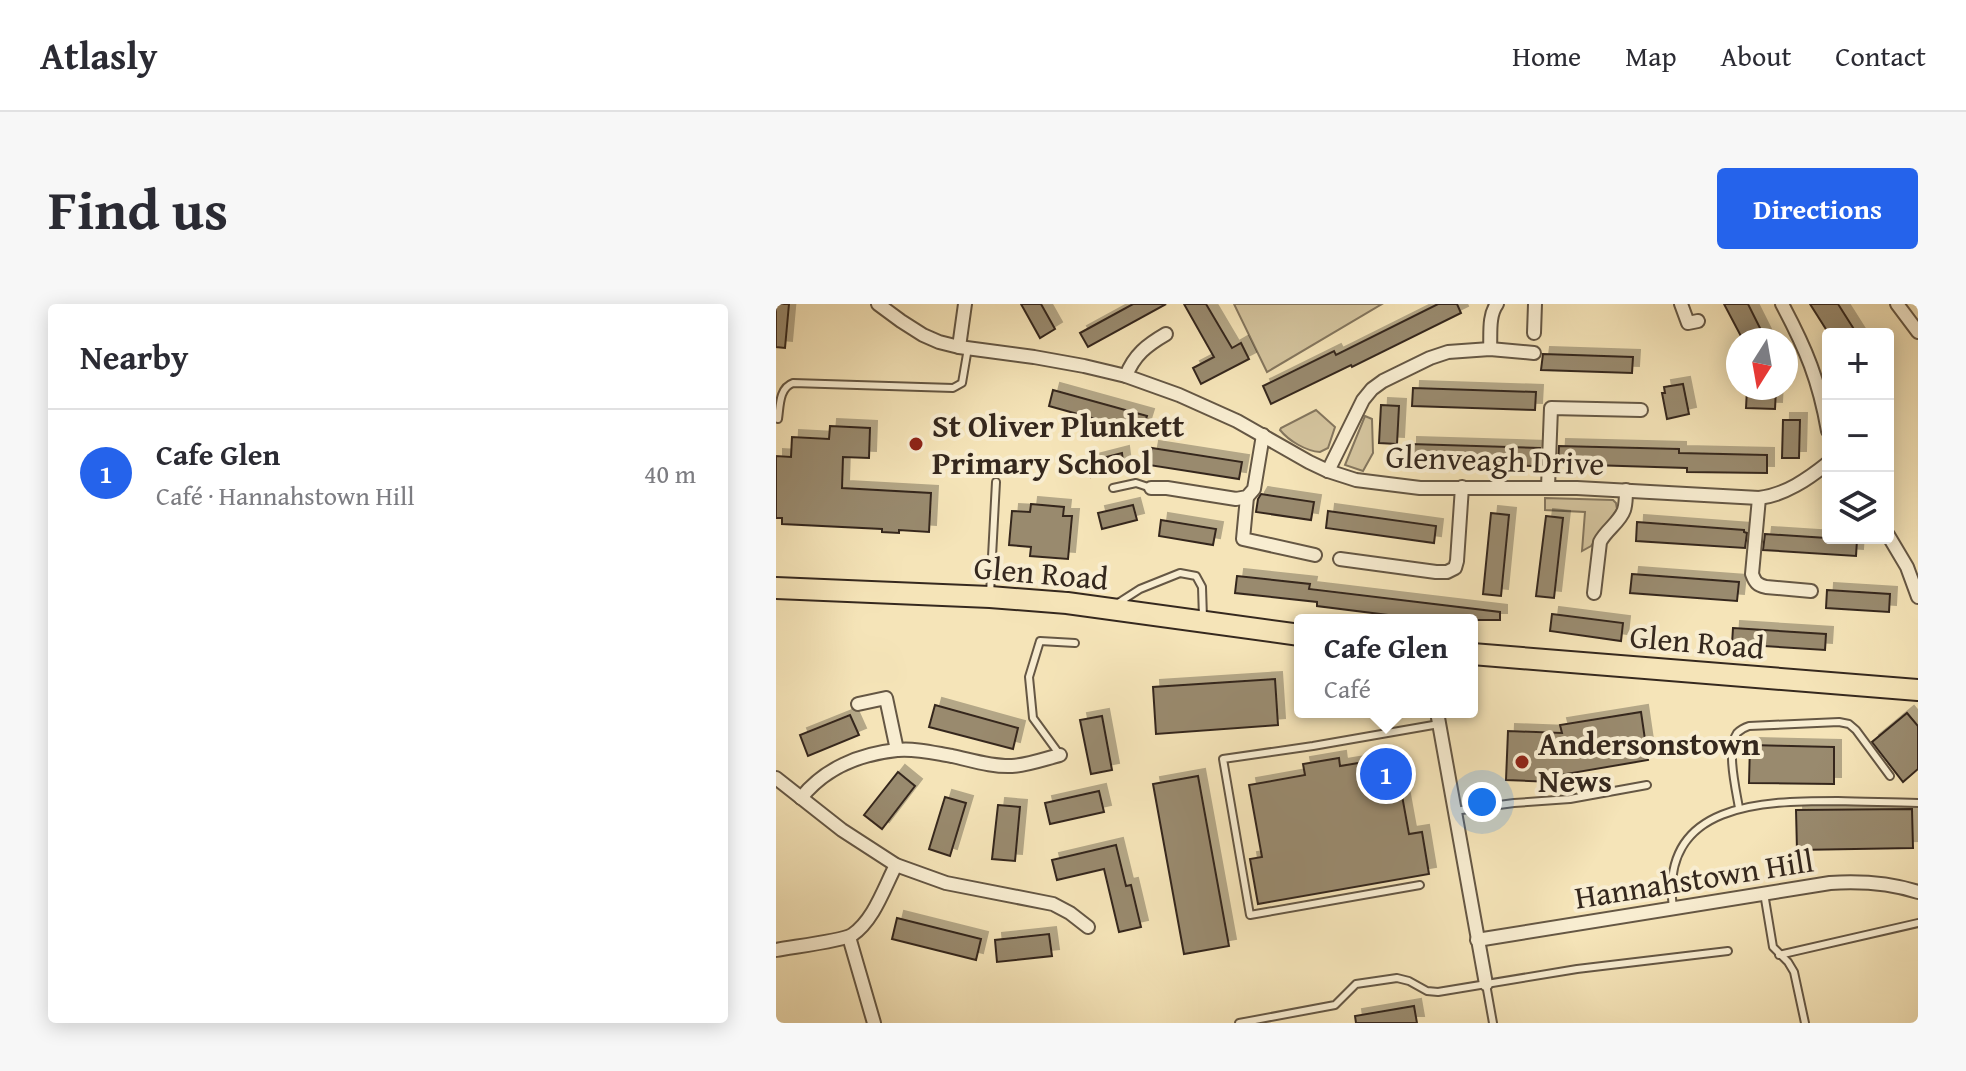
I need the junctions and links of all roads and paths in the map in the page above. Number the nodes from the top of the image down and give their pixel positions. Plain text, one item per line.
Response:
1 (878, 304) edge
2 (965, 304) edge
3 (1497, 304) edge
4 (1535, 304) edge
5 (1681, 304) edge
6 (1782, 304) edge
7 (1897, 304) edge
8 (1698, 321) dead end
9 (1918, 332) edge
10 (1534, 333) dead end
11 (1166, 334) dead end
12 (963, 347) junction
13 (1490, 349) junction
14 (1534, 353) dead end
15 (1126, 376) junction
16 (1822, 400) edge
17 (1641, 410) dead end
18 (778, 419) edge
19 (1263, 435) junction
20 (1822, 467) edge
21 (1328, 471) junction
22 (996, 482) dead end
23 (1462, 487) junction
24 (1548, 487) junction
25 (1113, 488) dead end
26 (1151, 488) joint
27 (1626, 490) junction
28 (1247, 497) junction
29 (1759, 498) junction
30 (1893, 544) edge
31 (1315, 555) dead end
32 (1340, 559) dead end
33 (776, 588) edge
34 (1811, 591) dead end
35 (1594, 593) dead end
36 (990, 597) junction
37 (1918, 597) edge
38 (1109, 609) junction
39 (1204, 622) junction
40 (1294, 634) edge
41 (1075, 643) dead end
42 (1478, 654) edge
43 (1918, 690) edge
44 (858, 704) dead end
45 (1438, 718) edge
46 (897, 750) junction
47 (1060, 755) joint
48 (1890, 776) dead end
49 (776, 778) edge
50 (1647, 785) dead end
51 (801, 798) junction
52 (1918, 803) edge
53 (1739, 808) junction
54 (1454, 811) junction
55 (896, 865) junction
56 (1420, 885) dead end
57 (1918, 892) edge
58 (1764, 893) junction
59 (1673, 908) junction
60 (1918, 923) edge
61 (1088, 927) dead end
62 (849, 937) junction
63 (1477, 940) junction
64 (776, 950) edge
65 (1728, 951) dead end
66 (1779, 955) junction
67 (1486, 984) junction
68 (874, 1023) edge
69 (1239, 1023) edge
70 (1493, 1023) edge
71 (1805, 1023) edge

1 - 12 street, Glenveagh Drive
2 - 12 street
3 - 13 street
4 - 10 street
5 - 8 street
6 - 16 street
7 - 9 street
11 - 15 street
12 - 15 street, Glenveagh Drive
12 - 18 lane
13 - 14 street
13 - 21 street
15 - 19 street, Glenveagh Drive
17 - 24 street
19 - 21 street, Glenveagh Drive
19 - 28 street
20 - 29 street, Glenveagh Drive
21 - 23 street, Glenveagh Drive
22 - 36 lane
23 - 24 street, Glenveagh Drive
23 - 32 street
24 - 27 street, Glenveagh Drive
25 - 26 lane
26 - 28 street
27 - 29 street, Glenveagh Drive
27 - 35 street
28 - 31 street
29 - 34 street
30 - 37 street
33 - 36 main road, Glen Road
36 - 38 main road, Glen Road
38 - 39 main road, Glen Road
38 - 39 lane
39 - 40 main road, Glen Road
41 - 47 lane
42 - 43 main road, Glen Road
44 - 46 street
45 - 54 street
45 - 56 lane
46 - 47 street
46 - 51 street
48 - 53 lane
49 - 51 street
50 - 54 lane
51 - 55 street
52 - 53 lane
53 - 59 lane
54 - 63 street
55 - 61 street
55 - 62 street
57 - 58 street, Hannahstown Hill
58 - 59 street, Hannahstown Hill
58 - 66 lane
59 - 63 street, Hannahstown Hill
60 - 66 lane
62 - 64 street
62 - 68 street
63 - 67 street
65 - 67 lane
66 - 71 lane
67 - 69 lane
67 - 70 lane

